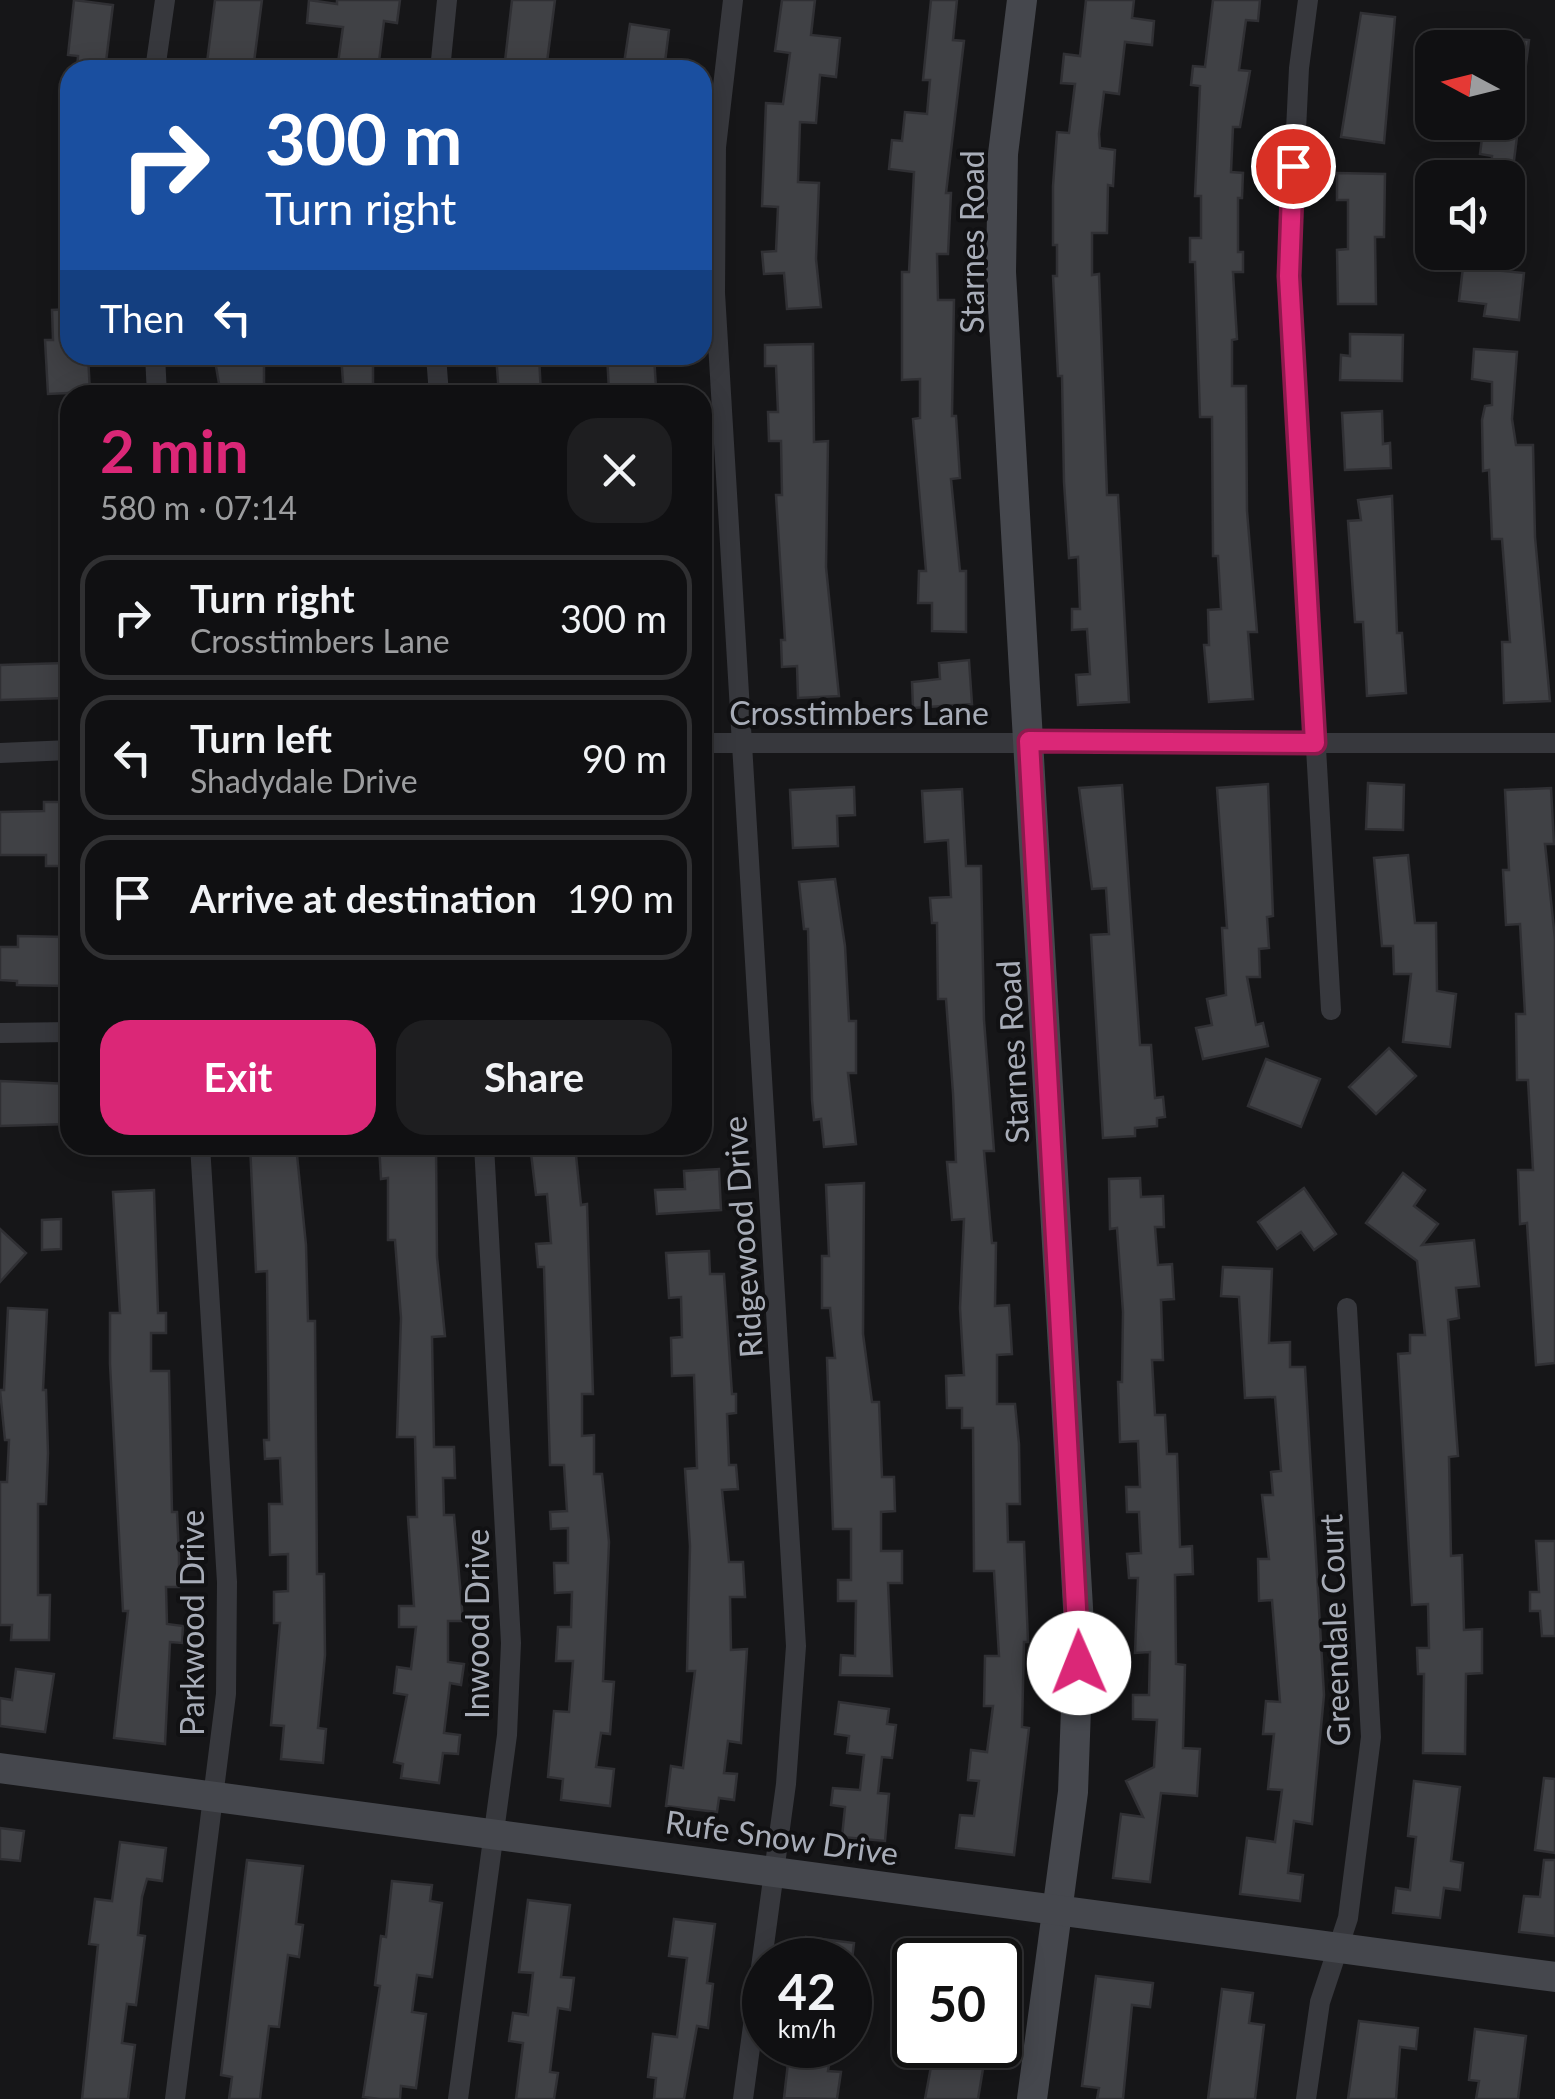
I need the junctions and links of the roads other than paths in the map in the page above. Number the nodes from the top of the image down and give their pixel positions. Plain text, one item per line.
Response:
1 (164, 0) edge
2 (447, 0) edge
3 (733, 0) edge
4 (1022, 0) edge
5 (1308, 0) edge
6 (157, 60) edge
7 (441, 60) edge
8 (1029, 741) junction
9 (712, 743) edge
10 (742, 743) junction
11 (1315, 743) junction
12 (1555, 743) edge
13 (60, 750) edge
14 (0, 753) edge
15 (1331, 1010) dead end
16 (60, 1032) edge
17 (0, 1033) edge
18 (201, 1155) edge
19 (485, 1155) edge
20 (1347, 1308) dead end
21 (0, 1768) edge
22 (216, 1797) junction
23 (494, 1834) junction
24 (775, 1872) junction
25 (1058, 1910) junction
26 (1338, 1948) junction
27 (1555, 1977) edge
28 (175, 2099) edge
29 (458, 2099) edge
30 (743, 2099) edge
31 (1032, 2099) edge
32 (1306, 2099) edge

1 - 6 street
2 - 7 street
3 - 10 street, Ridgewood Drive
4 - 8 main road, Starnes Road
5 - 11 street
8 - 10 street, Crosstimbers Lane
8 - 11 street, Crosstimbers Lane
8 - 25 main road, Starnes Road
9 - 10 street, Crosstimbers Lane
10 - 24 street, Ridgewood Drive
11 - 12 street, Crosstimbers Lane
11 - 15 street
13 - 14 street
16 - 17 street
18 - 22 street, Parkwood Drive
19 - 23 street, Inwood Drive
20 - 26 street, Greendale Court
21 - 22 main road, Rufe Snow Drive
22 - 23 main road, Rufe Snow Drive
22 - 28 street, Parkwood Drive
23 - 24 main road, Rufe Snow Drive
23 - 29 street, Inwood Drive
24 - 25 main road, Rufe Snow Drive
24 - 30 street, Ridgewood Drive
25 - 26 main road, Rufe Snow Drive
25 - 31 main road, Starnes Road
26 - 27 main road, Rufe Snow Drive
26 - 32 street, Greendale Court

